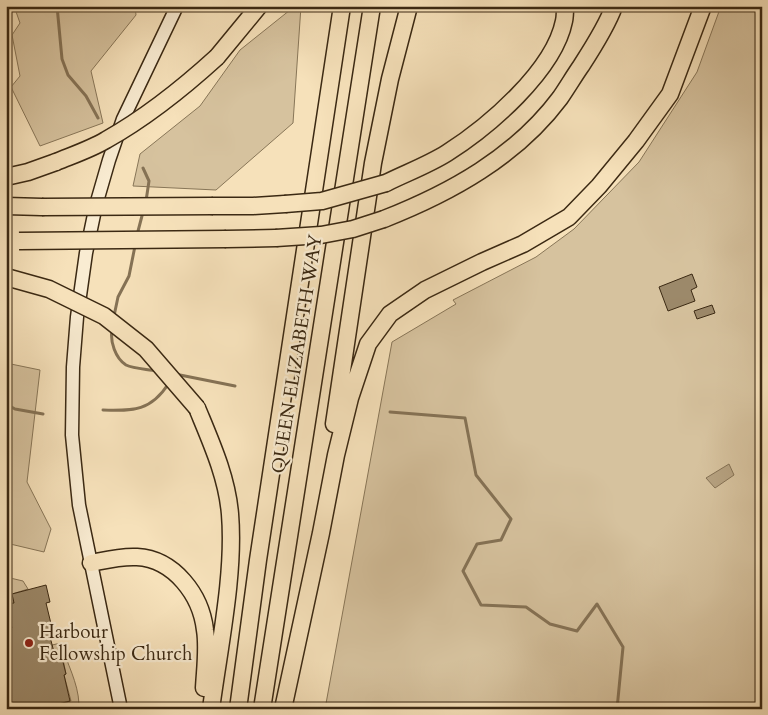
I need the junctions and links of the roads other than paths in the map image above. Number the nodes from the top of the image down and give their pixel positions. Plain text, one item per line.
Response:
1 (177, 6) edge
2 (259, 6) edge
3 (342, 6) edge
4 (372, 6) edge
5 (410, 6) edge
6 (565, 6) edge
7 (614, 6) edge
8 (703, 6) edge
9 (6, 177) edge
10 (6, 206) edge
11 (13, 241) edge
12 (6, 277) edge
13 (322, 533) junction
14 (91, 563) junction
15 (121, 709) edge
16 (203, 709) edge
17 (211, 709) edge
18 (238, 709) edge
19 (262, 709) edge
20 (284, 709) edge

1 - 14 main road
2 - 9 highway, bridge
3 - 18 highway, QUEEN ELIZABETH WAY
4 - 19 highway, QUEEN ELIZABETH WAY
5 - 13 highway
6 - 10 highway, bridge
7 - 11 highway, bridge
8 - 13 highway
12 - 17 highway, bridge
13 - 20 highway
14 - 15 main road
14 - 16 highway

